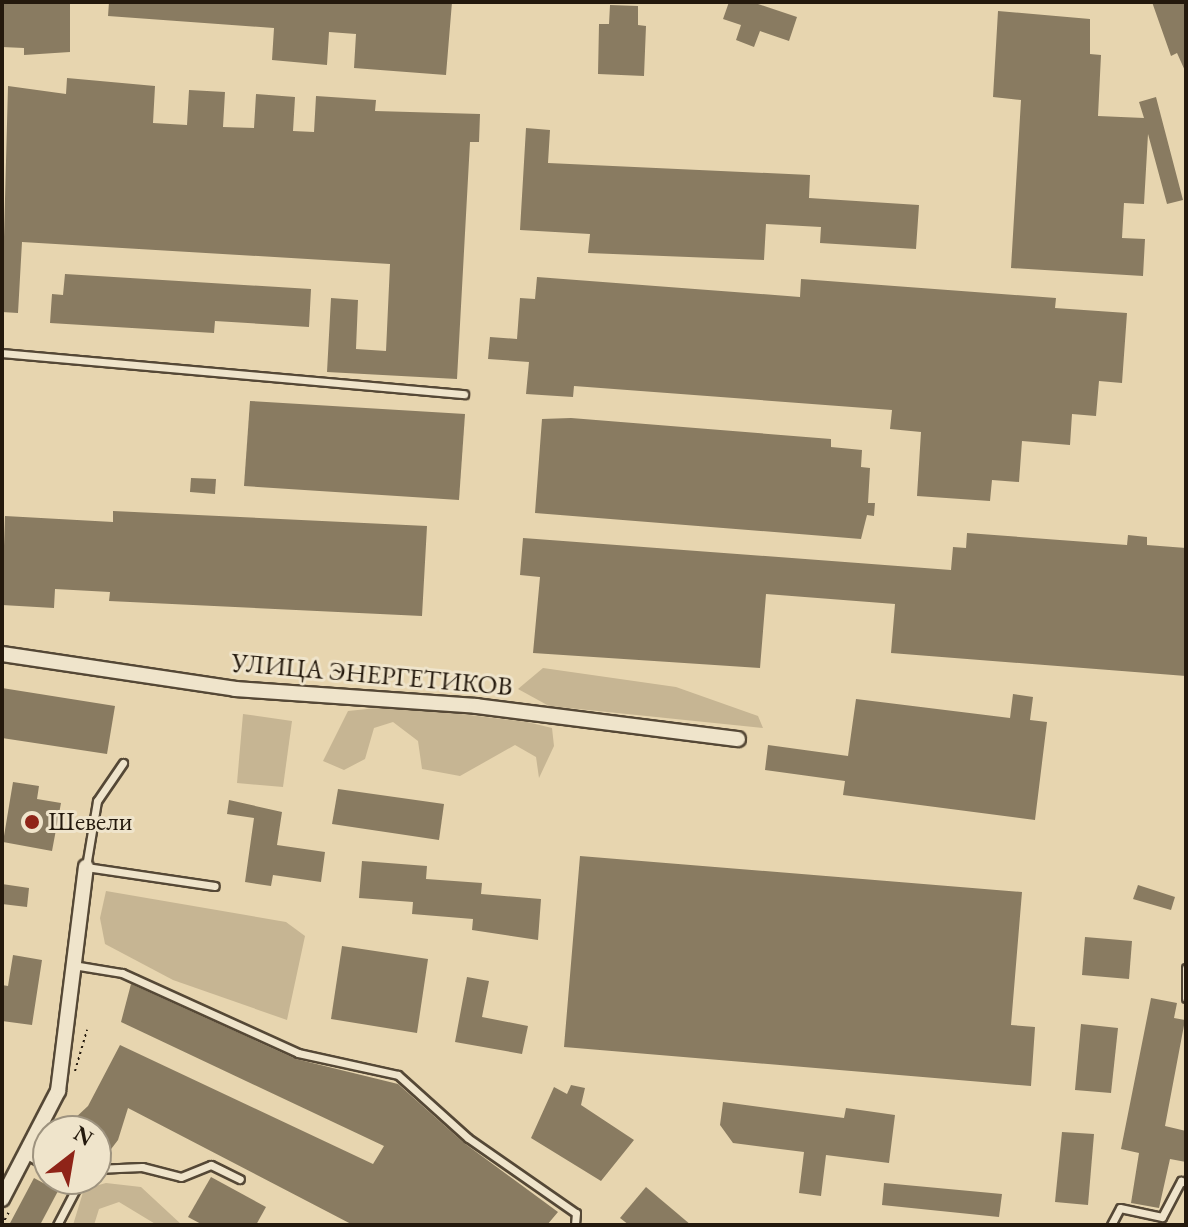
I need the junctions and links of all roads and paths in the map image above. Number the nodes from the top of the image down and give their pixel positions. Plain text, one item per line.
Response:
1 (2, 353) edge
2 (464, 394) dead end
3 (2, 654) edge
4 (738, 739) dead end
5 (123, 763) dead end
6 (86, 867) junction
7 (215, 886) dead end
8 (71, 965) junction
9 (1186, 968) edge
10 (1186, 998) edge
11 (25, 1154) junction
12 (32, 1158) edge
13 (112, 1168) edge
14 (240, 1179) dead end
15 (1186, 1183) edge
16 (73, 1195) edge
17 (2, 1199) edge
18 (57, 1225) edge
19 (575, 1225) edge
20 (1111, 1225) edge

1 - 2 lane
3 - 4 street, УЛИЦА ЭНЕРГЕТИКОВ
5 - 6 lane
6 - 7 lane
6 - 8 street
8 - 11 street
8 - 19 lane
9 - 10 lane
11 - 12 lane
11 - 17 street
13 - 14 lane
15 - 20 lane
16 - 18 lane

